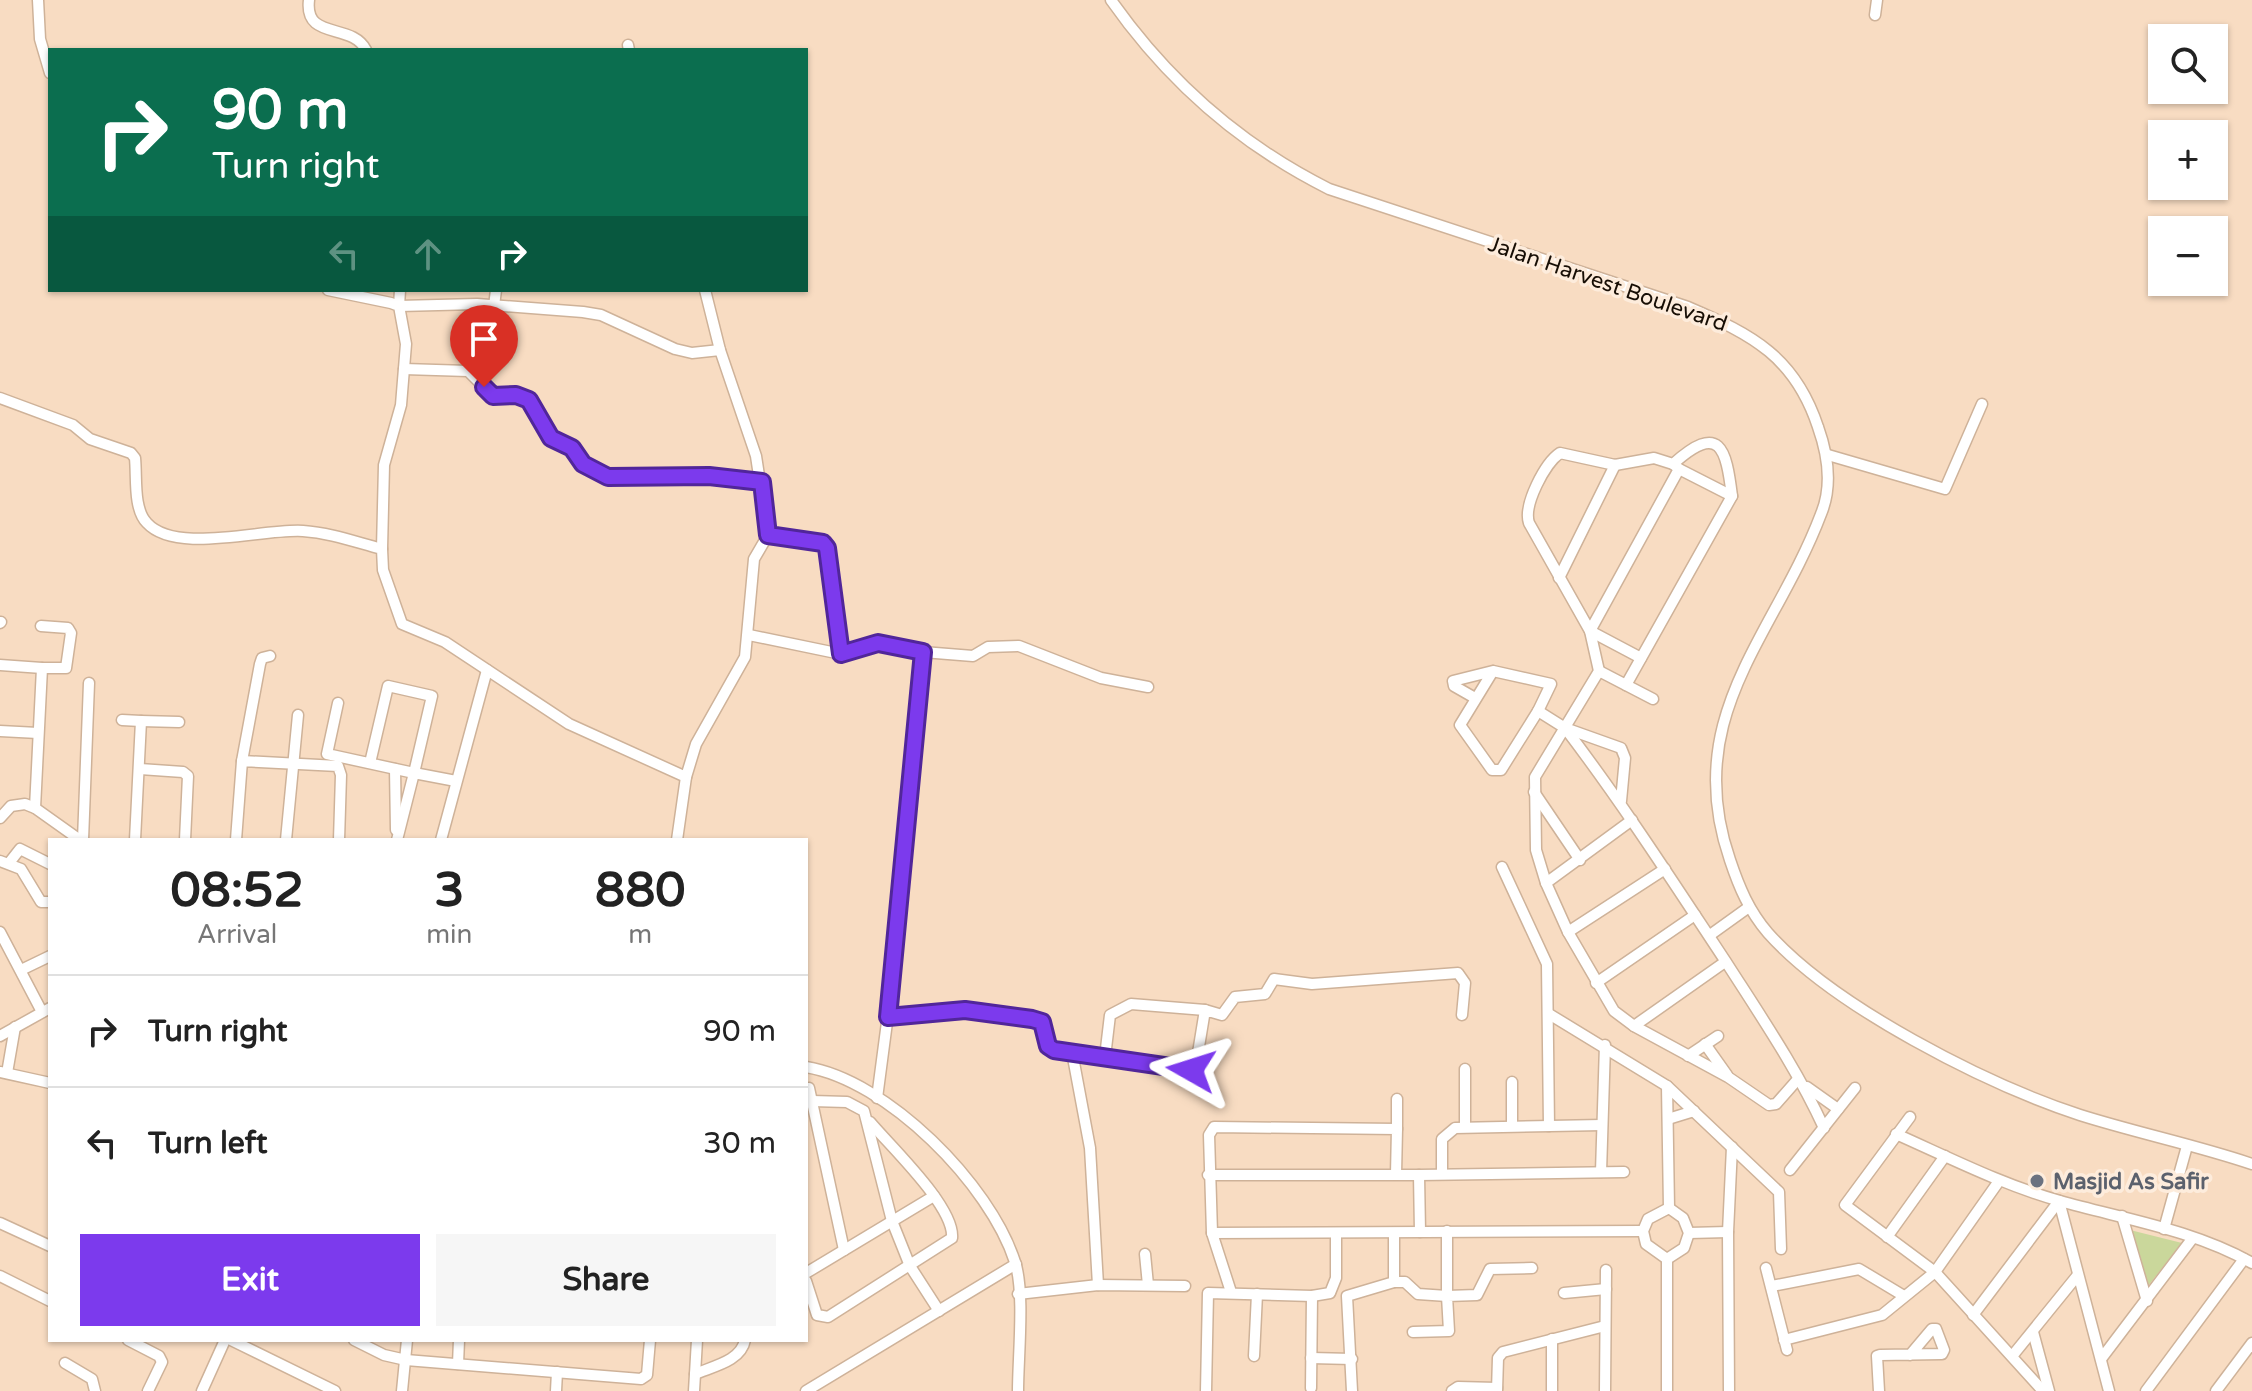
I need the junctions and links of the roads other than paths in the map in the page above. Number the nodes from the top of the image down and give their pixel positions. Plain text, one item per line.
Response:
1 (38, 0) edge
2 (309, 0) edge
3 (1111, 0) edge
4 (1877, 0) edge
5 (1875, 15) dead end
6 (364, 48) edge
7 (48, 66) edge
8 (337, 292) edge
9 (400, 292) edge
10 (496, 292) edge
11 (706, 292) edge
12 (399, 306) junction
13 (494, 306) junction
14 (720, 350) junction
15 (404, 369) junction
16 (0, 398) edge
17 (1982, 404) dead end
18 (1828, 455) junction
19 (1615, 465) junction
20 (1676, 466) junction
21 (762, 482) junction
22 (1732, 496) junction
23 (768, 535) junction
24 (382, 549) junction
25 (1559, 578) junction
26 (41, 626) dead end
27 (1590, 631) junction
28 (749, 635) junction
29 (923, 652) junction
30 (841, 654) junction
31 (270, 656) dead end
32 (1641, 658) junction
33 (0, 665) edge
34 (42, 668) junction
35 (487, 670) junction
36 (1493, 671) junction
37 (1599, 671) junction
38 (89, 683) dead end
39 (1626, 685) junction
40 (1148, 687) dead end
41 (1475, 698) junction
42 (1653, 699) dead end
43 (338, 703) dead end
44 (298, 715) dead end
45 (1546, 716) junction
46 (122, 720) dead end
47 (141, 721) junction
48 (179, 722) dead end
49 (1565, 728) junction
50 (0, 731) edge
51 (38, 733) junction
52 (242, 761) junction
53 (370, 763) junction
54 (290, 766) junction
55 (140, 769) junction
56 (395, 769) junction
57 (414, 773) junction
58 (686, 777) junction
59 (456, 781) junction
60 (1534, 792) junction
61 (1621, 801) junction
62 (35, 808) junction
63 (1, 812) edge
64 (1632, 820) junction
65 (79, 838) edge
66 (82, 838) edge
67 (135, 838) edge
68 (185, 838) edge
69 (236, 838) edge
70 (286, 838) edge
71 (339, 838) edge
72 (397, 838) edge
73 (398, 838) edge
74 (442, 838) edge
75 (677, 838) edge
76 (1580, 860) junction
77 (4, 862) edge
78 (48, 863) edge
79 (1502, 867) dead end
80 (1665, 869) junction
81 (1546, 883) junction
82 (48, 902) edge
83 (1749, 907) junction
84 (1695, 915) junction
85 (0, 932) edge
86 (1568, 932) junction
87 (1710, 935) junction
88 (48, 957) edge
89 (1725, 962) junction
90 (21, 970) junction
91 (1596, 983) junction
92 (46, 1010) edge
93 (1205, 1010) junction
94 (1549, 1014) junction
95 (1462, 1015) dead end
96 (888, 1017) junction
97 (1634, 1026) junction
98 (15, 1027) junction
99 (0, 1035) edge
100 (1718, 1036) dead end
101 (1705, 1044) junction
102 (1605, 1045) junction
103 (1072, 1052) junction
104 (1688, 1056) junction
105 (1105, 1057) junction
106 (808, 1067) edge
107 (1465, 1069) dead end
108 (4, 1073) edge
109 (1728, 1077) junction
110 (1512, 1082) dead end
111 (1801, 1082) junction
112 (48, 1083) edge
113 (1667, 1086) junction
114 (809, 1088) dead end
115 (1855, 1088) dead end
116 (877, 1098) junction
117 (1397, 1099) dead end
118 (812, 1101) junction
119 (1838, 1109) junction
120 (1694, 1111) junction
121 (1910, 1117) dead end
122 (1668, 1119) junction
123 (870, 1122) junction
124 (1602, 1125) junction
125 (1465, 1126) junction
126 (1512, 1126) junction
127 (1549, 1126) junction
128 (1824, 1128) junction
129 (1397, 1129) junction
130 (1896, 1134) junction
131 (2187, 1146) junction
132 (1732, 1147) junction
133 (1945, 1156) junction
134 (2252, 1164) edge
135 (1790, 1170) dead end
136 (1601, 1172) junction
137 (1624, 1172) dead end
138 (1396, 1174) junction
139 (1442, 1174) junction
140 (1208, 1175) junction
141 (1419, 1175) junction
142 (1999, 1181) junction
143 (934, 1196) junction
144 (2059, 1201) junction
145 (1669, 1208) junction
146 (2122, 1216) junction
147 (892, 1221) junction
148 (0, 1223) edge
149 (2164, 1229) junction
150 (1447, 1231) junction
151 (1643, 1231) junction
152 (1420, 1232) junction
153 (1728, 1232) junction
154 (1212, 1233) junction
155 (1394, 1233) junction
156 (1689, 1233) junction
157 (1336, 1234) junction
158 (1887, 1237) junction
159 (2192, 1239) junction
160 (48, 1245) edge
161 (1781, 1249) dead end
162 (844, 1250) junction
163 (1145, 1254) dead end
164 (1667, 1259) junction
165 (2248, 1261) edge
166 (1016, 1264) junction
167 (910, 1266) junction
168 (1532, 1268) dead end
169 (1766, 1268) dead end
170 (1606, 1270) dead end
171 (808, 1272) edge
172 (1935, 1272) junction
173 (0, 1276) edge
174 (2077, 1276) junction
175 (1394, 1282) junction
176 (1098, 1285) junction
177 (1148, 1285) junction
178 (1185, 1286) dead end
179 (1772, 1286) junction
180 (808, 1287) edge
181 (1606, 1289) junction
182 (1913, 1289) junction
183 (1231, 1292) junction
184 (1564, 1293) dead end
185 (1018, 1294) junction
186 (1257, 1294) junction
187 (1312, 1296) junction
188 (1447, 1296) junction
189 (48, 1300) edge
190 (2147, 1301) junction
191 (939, 1311) junction
192 (1973, 1315) junction
193 (1605, 1326) junction
194 (1413, 1332) dead end
195 (2033, 1332) junction
196 (1552, 1339) junction
197 (132, 1342) edge
198 (224, 1342) edge
199 (235, 1342) edge
200 (361, 1342) edge
201 (407, 1342) edge
202 (459, 1342) edge
203 (650, 1342) edge
204 (697, 1342) edge
205 (744, 1342) edge
206 (2252, 1343) edge
207 (1910, 1355) dead end
208 (2013, 1355) junction
209 (1254, 1356) dead end
210 (1311, 1358) junction
211 (1352, 1359) junction
212 (2101, 1359) junction
213 (406, 1360) junction
214 (65, 1363) dead end
215 (458, 1364) junction
216 (557, 1372) junction
217 (695, 1374) junction
218 (1311, 1388) dead end
219 (1497, 1390) edge
220 (95, 1391) edge
221 (148, 1391) edge
222 (202, 1391) edge
223 (335, 1391) edge
224 (402, 1391) edge
225 (556, 1391) edge
226 (694, 1391) edge
227 (806, 1391) edge
228 (1018, 1391) edge
229 (1206, 1391) edge
230 (1352, 1391) edge
231 (1452, 1391) edge
232 (1552, 1391) edge
233 (1605, 1391) edge
234 (1667, 1391) edge
235 (1729, 1391) edge
236 (1879, 1391) edge
237 (2043, 1391) edge
238 (2049, 1391) edge
239 (2109, 1391) edge
240 (2146, 1391) edge
241 (2216, 1391) edge

1 - 7 street
2 - 6 street
3 - 18 street, Jalan Harvest Boulevard
4 - 5 street
8 - 12 street
9 - 12 street
10 - 13 street
11 - 14 street
12 - 13 street
12 - 15 street
13 - 14 street
14 - 21 street
15 - 21 street
15 - 24 street
16 - 24 street
17 - 18 street
18 - 83 street, Jalan Harvest Boulevard
19 - 20 street
19 - 25 street
19 - 25 street
20 - 22 street
20 - 22 street
20 - 27 street
21 - 23 street
22 - 32 street
23 - 28 street
23 - 30 street
24 - 35 street
25 - 27 street
26 - 34 street
27 - 32 street
27 - 37 street
28 - 30 street
28 - 58 street
29 - 30 street
29 - 40 street
29 - 96 street
31 - 52 street
32 - 39 street
33 - 34 street
34 - 51 street
35 - 58 street
35 - 59 street
36 - 41 street
36 - 41 street
36 - 45 street
37 - 39 street
37 - 49 street
38 - 66 street
39 - 42 street
41 - 45 street
43 - 53 street
44 - 54 street
45 - 49 street
46 - 47 street
47 - 48 street
47 - 55 street
49 - 60 street
49 - 61 street
49 - 61 street
50 - 51 street
51 - 62 street
52 - 54 street
52 - 69 street
53 - 56 street
53 - 57 street
54 - 70 street
54 - 71 street
55 - 67 street
55 - 68 street
56 - 57 street
56 - 72 street
57 - 59 street
57 - 73 street
58 - 75 street
59 - 74 street
60 - 76 street
60 - 81 street
61 - 64 street
62 - 63 street
62 - 65 street
64 - 76 street
64 - 80 street
76 - 81 street
77 - 78 street
77 - 82 street
79 - 94 street
80 - 84 street
80 - 86 street
81 - 86 street
83 - 87 street
83 - 131 street, Jalan Harvest Boulevard
84 - 87 street
84 - 91 street
85 - 90 street
86 - 91 street
87 - 89 street
88 - 90 street
89 - 97 street
89 - 111 street
90 - 92 street
91 - 97 street
92 - 98 street
93 - 95 street
93 - 105 street
93 - 105 street
94 - 102 street
94 - 127 street
96 - 103 street
96 - 116 street
97 - 104 street
98 - 99 street
98 - 108 street
100 - 101 street
101 - 104 street
101 - 109 street
102 - 113 street
102 - 124 street
103 - 105 street
103 - 176 street
104 - 109 street
106 - 116 street
107 - 125 street
108 - 112 street
109 - 111 street
110 - 126 street
111 - 119 street
111 - 128 street
113 - 120 street
113 - 122 street
114 - 118 street
115 - 119 street
116 - 166 street
117 - 129 street
118 - 123 street
118 - 162 street
119 - 128 street
120 - 122 street
120 - 132 street
121 - 130 street
122 - 145 street
123 - 143 street
123 - 147 street
124 - 127 street
124 - 136 street
125 - 126 street
125 - 139 street
126 - 127 street
128 - 135 street
129 - 138 street
129 - 140 street
130 - 133 street
130 - 158 street
131 - 134 street, Jalan Harvest Boulevard
131 - 149 street
132 - 153 street
132 - 161 street
133 - 142 street
133 - 158 street
136 - 137 street
136 - 139 street
138 - 140 street
138 - 141 street
139 - 141 street
140 - 154 street
141 - 152 street
142 - 144 street
142 - 172 street
143 - 147 street
143 - 167 street
144 - 146 street
144 - 174 street
144 - 192 street
145 - 151 street
145 - 156 street
146 - 149 street
146 - 190 street
147 - 162 street
147 - 167 street
148 - 160 street
149 - 159 street
150 - 151 street
150 - 152 street
150 - 188 street
151 - 164 street
152 - 155 street
153 - 156 street
153 - 235 street
154 - 157 street
154 - 183 street
155 - 157 street
155 - 175 street
156 - 164 street
157 - 187 street
158 - 172 street
159 - 165 street
159 - 190 street
162 - 171 street
163 - 177 street
164 - 234 street
165 - 240 street
166 - 185 street
166 - 191 street
167 - 180 street
167 - 191 street
168 - 188 street
169 - 179 street
170 - 181 street
172 - 182 street
172 - 192 street
173 - 189 street
174 - 195 street
174 - 212 street
175 - 188 street
175 - 211 street
176 - 177 street
176 - 185 street
177 - 178 street
179 - 182 street
179 - 182 street
181 - 184 street
181 - 193 street
183 - 186 street
183 - 229 street
185 - 228 street
186 - 187 street
186 - 209 street
187 - 210 street
188 - 194 street
190 - 212 street
191 - 227 street
192 - 208 street
193 - 196 street
193 - 233 street
195 - 208 street
195 - 238 street
196 - 219 street
196 - 232 street
197 - 221 street
198 - 222 street
199 - 223 street
200 - 213 street
201 - 213 street
202 - 215 street
203 - 216 street
204 - 217 street
205 - 217 street
206 - 241 street
207 - 236 street
208 - 237 street
210 - 211 street
210 - 218 street
211 - 230 street
212 - 239 street
213 - 215 street
213 - 224 street
214 - 220 street
215 - 216 street
216 - 225 street
217 - 226 street
219 - 231 street

